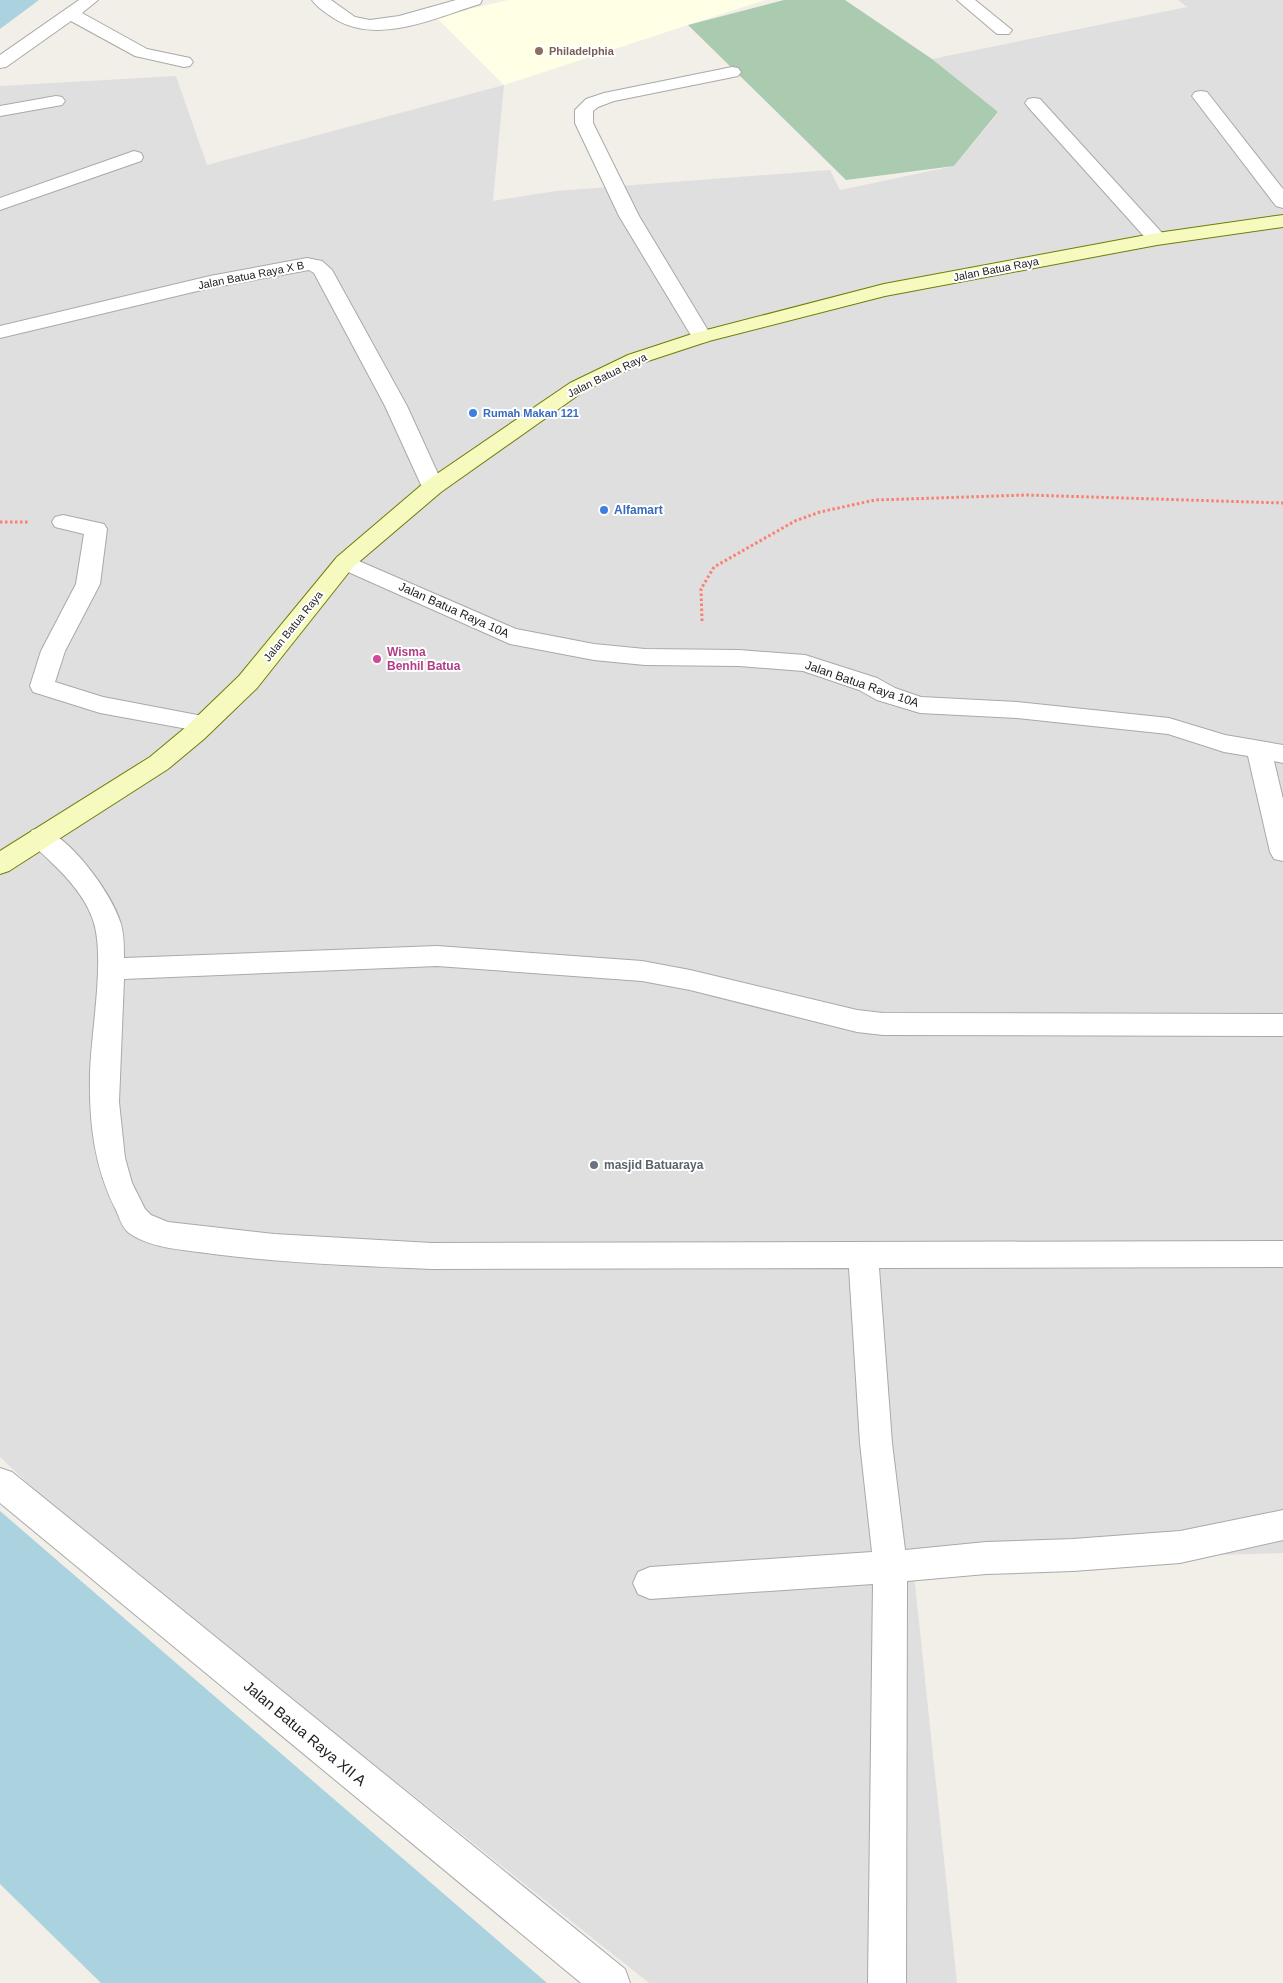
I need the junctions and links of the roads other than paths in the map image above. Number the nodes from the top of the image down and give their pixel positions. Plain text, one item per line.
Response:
1 (90, 0) edge
2 (320, 0) edge
3 (474, 0) edge
4 (965, 0) edge
5 (71, 14) junction
6 (1003, 30) dead end
7 (184, 62) dead end
8 (0, 63) edge
9 (732, 72) dead end
10 (1201, 96) dead end
11 (56, 101) dead end
12 (1034, 103) dead end
13 (0, 111) edge
14 (134, 157) dead end
15 (1283, 202) edge
16 (0, 204) edge
17 (1283, 221) edge
18 (1157, 239) junction
19 (0, 332) edge
20 (702, 337) junction
21 (433, 487) junction
22 (63, 522) dead end
23 (344, 562) junction
24 (204, 724) junction
25 (1271, 752) edge
26 (41, 837) junction
27 (1283, 852) edge
28 (0, 864) edge
29 (110, 969) junction
30 (1283, 1025) edge
31 (1283, 1254) edge
32 (863, 1255) junction
33 (0, 1483) edge
34 (1283, 1525) edge
35 (890, 1567) junction
36 (650, 1583) dead end
37 (611, 1983) edge
38 (887, 1983) edge

1 - 5 street
2 - 3 street
4 - 6 street
5 - 7 street
5 - 8 street
9 - 20 street
10 - 15 street
11 - 13 street
12 - 18 street
14 - 16 street
17 - 18 main road, Jalan Batua Raya
18 - 20 main road, Jalan Batua Raya
19 - 21 street, Jalan Batua Raya X B
20 - 21 main road, Jalan Batua Raya
21 - 23 main road, Jalan Batua Raya
22 - 24 street
23 - 24 main road, Jalan Batua Raya
23 - 25 street, Jalan Batua Raya 10A
24 - 26 main road, Jalan Batua Raya
25 - 27 street, Jalan Batua Raya 10A
26 - 28 main road, Jalan Batua Raya
26 - 29 street
29 - 30 street
29 - 32 street
31 - 32 street
32 - 35 street
33 - 37 street, Jalan Batua Raya XII A
34 - 35 street
35 - 36 street
35 - 38 street

